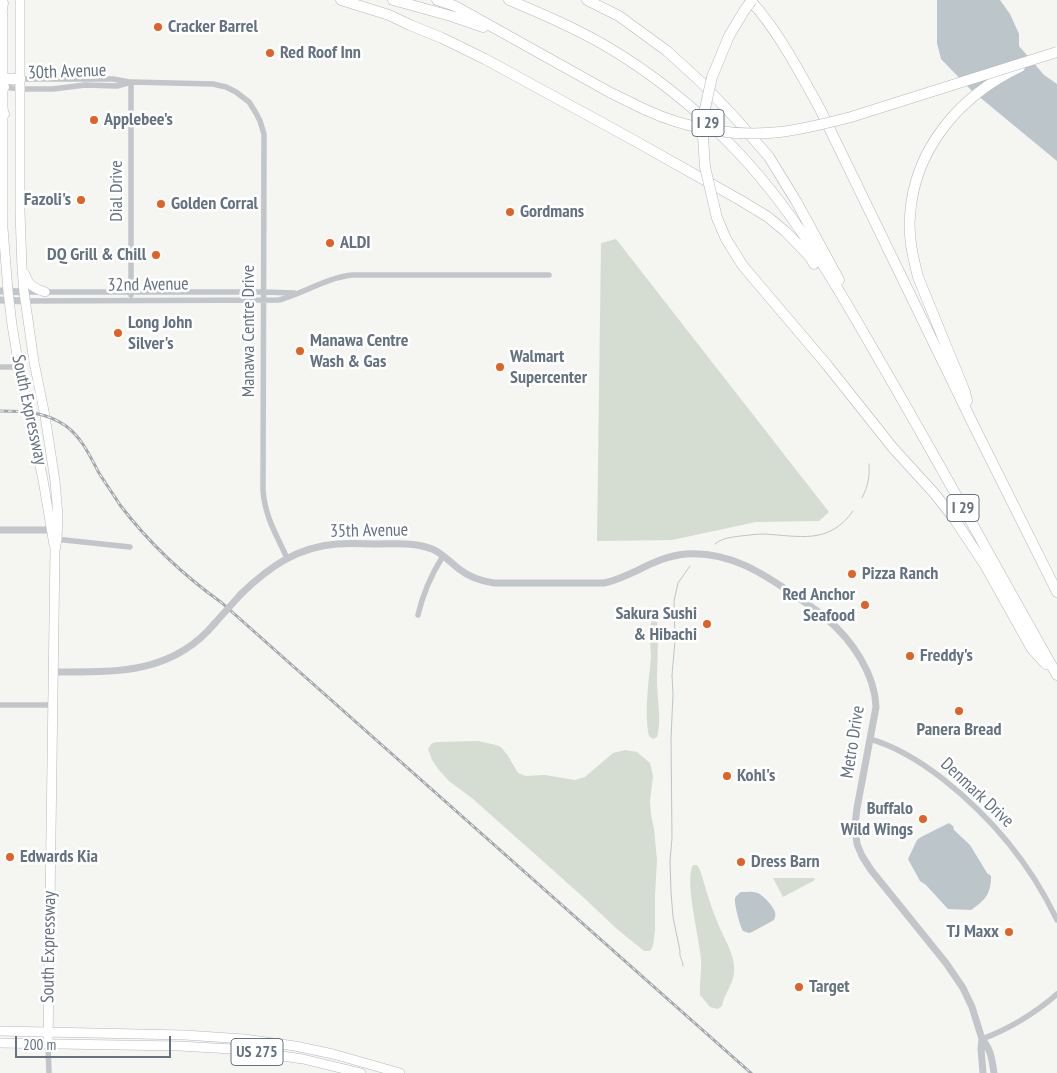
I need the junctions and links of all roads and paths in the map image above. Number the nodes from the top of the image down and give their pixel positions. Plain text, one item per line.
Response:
1 (20, 0) edge
2 (341, 0) edge
3 (393, 0) edge
4 (437, 0) edge
5 (510, 0) edge
6 (587, 0) edge
7 (751, 0) edge
8 (3, 2) edge
9 (0, 22) edge
10 (513, 38) junction
11 (1057, 52) edge
12 (1042, 56) junction
13 (132, 82) junction
14 (2, 83) edge
15 (20, 84) junction
16 (0, 102) edge
17 (249, 102) joint
18 (4, 114) junction
19 (5, 254) junction
20 (22, 263) junction
21 (548, 275) dead end
22 (0, 280) edge
23 (45, 292) junction
24 (132, 292) junction
25 (264, 292) junction
26 (296, 293) junction
27 (4, 295) edge
28 (25, 296) junction
29 (132, 300) junction
30 (264, 300) junction
31 (850, 309) junction
32 (869, 341) junction
33 (0, 367) edge
34 (19, 367) junction
35 (974, 426) junction
36 (0, 530) edge
37 (54, 535) junction
38 (130, 547) dead end
39 (443, 556) junction
40 (287, 558) junction
41 (596, 583) joint
42 (1057, 592) edge
43 (418, 615) dead end
44 (54, 672) junction
45 (1057, 675) edge
46 (0, 705) edge
47 (53, 705) junction
48 (870, 739) junction
49 (1057, 920) edge
50 (1057, 994) edge
51 (0, 1031) edge
52 (48, 1032) junction
53 (982, 1039) junction
54 (0, 1043) edge
55 (48, 1044) junction
56 (360, 1062) junction
57 (48, 1073) edge
58 (360, 1073) edge
59 (400, 1073) edge
60 (983, 1073) edge
61 (994, 1073) edge

1 - 15 main road, South Expressway
2 - 31 highway
3 - 10 highway
4 - 10 highway
5 - 31 highway, I 29
6 - 32 highway
7 - 35 highway, I 29
7 - 45 highway, bridge
8 - 9 highway
8 - 14 main road, South Expressway
10 - 12 highway, bridge
11 - 12 highway, bridge
12 - 35 highway, bridge
13 - 15 street, 30th Avenue
13 - 15 street, 30th Avenue
13 - 17 street, 30th Avenue
13 - 24 street, Dial Drive
14 - 15 highway
14 - 18 main road, South Expressway
15 - 20 main road, South Expressway
16 - 18 highway
17 - 25 street, Manawa Centre Drive
18 - 19 main road, South Expressway
19 - 22 main road
19 - 27 main road, South Expressway
20 - 23 main road
20 - 28 main road, South Expressway
21 - 26 street, 32nd Avenue
23 - 24 street, 32nd Avenue
23 - 28 street, 32nd Avenue
24 - 25 street, 32nd Avenue
24 - 29 street, Dial Drive
25 - 26 street, 32nd Avenue
25 - 30 street, Manawa Centre Drive
26 - 30 street, 32nd Avenue
27 - 28 street, 32nd Avenue
27 - 34 main road, South Expressway
28 - 29 street, 32nd Avenue
28 - 37 main road, South Expressway
29 - 30 street, 32nd Avenue
30 - 40 street, Manawa Centre Drive
31 - 32 highway, I 29
32 - 45 highway, I 29
33 - 34 street
34 - 37 main road, South Expressway
35 - 42 highway, I 29
36 - 37 street
37 - 38 street
37 - 44 main road, South Expressway
39 - 40 street, 35th Avenue
39 - 41 street, 35th Avenue
39 - 43 street
40 - 44 street, 35th Avenue, bridge
41 - 48 street, Metro Drive
44 - 47 main road, South Expressway
46 - 47 street
47 - 52 main road, South Expressway
48 - 49 street, Denmark Drive
48 - 53 street, Metro Drive
50 - 53 street
51 - 52 main road, US 275
52 - 55 main road, South Expressway
52 - 56 main road, US 275
53 - 60 street, Metro Drive
53 - 61 street, Metro Drive
54 - 55 main road, US 275
55 - 57 street
55 - 58 main road, US 275
56 - 58 street
56 - 59 main road, US 275

